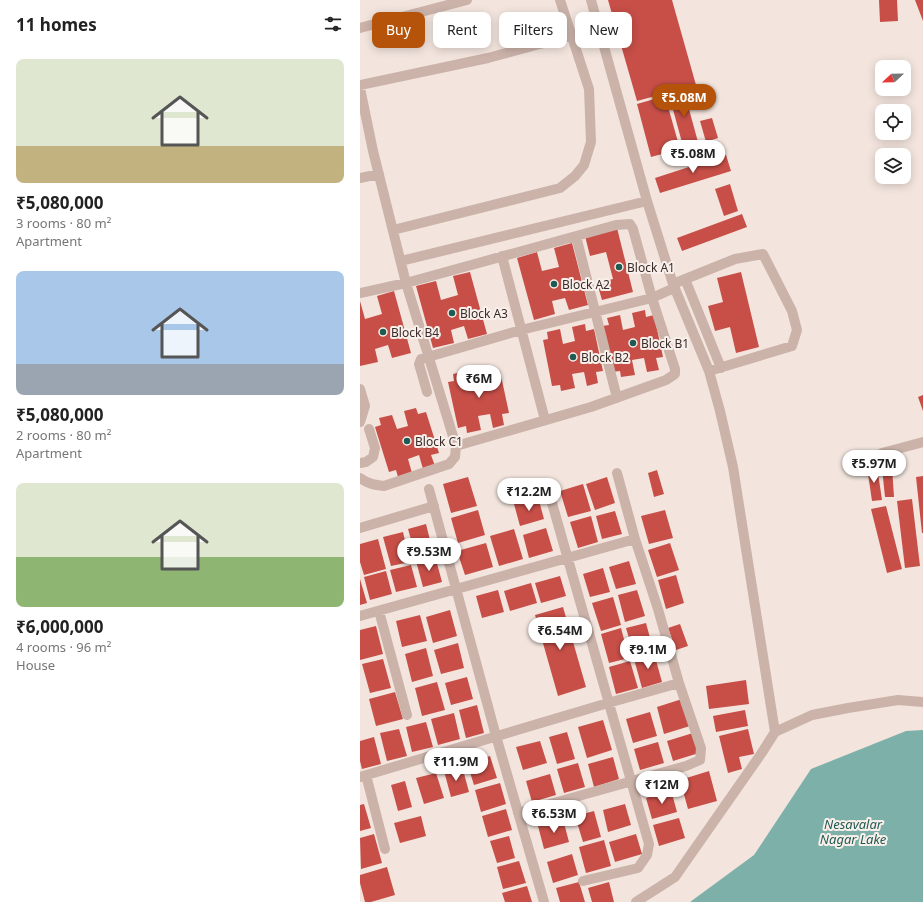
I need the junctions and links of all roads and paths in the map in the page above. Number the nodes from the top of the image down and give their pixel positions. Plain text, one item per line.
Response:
1 (468, 0) edge
2 (560, 0) edge
3 (591, 0) edge
4 (594, 12) edge
5 (360, 28) edge
6 (575, 34) edge
7 (572, 35) junction
8 (605, 48) edge
9 (360, 85) edge
10 (360, 88) edge
11 (379, 174) junction
12 (360, 178) edge
13 (647, 200) junction
14 (393, 230) junction
15 (579, 235) junction
16 (502, 256) junction
17 (401, 261) junction
18 (589, 266) dead end
19 (685, 279) junction
20 (406, 283) junction
21 (674, 286) junction
22 (360, 293) edge
23 (652, 298) junction
24 (595, 312) junction
25 (521, 330) junction
26 (429, 356) junction
27 (721, 368) junction
28 (709, 371) junction
29 (360, 390) edge
30 (427, 392) dead end
31 (617, 398) junction
32 (545, 420) junction
33 (360, 422) edge
34 (369, 429) dead end
35 (923, 442) edge
36 (456, 446) junction
37 (882, 453) dead end
38 (360, 463) edge
39 (617, 473) dead end
40 (360, 478) edge
41 (548, 489) dead end
42 (429, 490) dead end
43 (434, 506) junction
44 (360, 528) edge
45 (635, 539) junction
46 (568, 558) junction
47 (456, 589) junction
48 (379, 611) junction
49 (360, 616) edge
50 (679, 683) junction
51 (608, 702) junction
52 (923, 702) edge
53 (407, 715) dead end
54 (775, 732) junction
55 (496, 736) junction
56 (363, 776) edge
57 (631, 782) junction
58 (518, 812) junction
59 (385, 849) dead end
60 (583, 880) dead end
61 (544, 902) edge
62 (636, 902) edge

1 - 5 street
2 - 7 street
3 - 4 street
6 - 7 street
7 - 9 street
7 - 14 street
8 - 13 street
10 - 11 street
11 - 12 street
11 - 14 street
13 - 17 street
13 - 21 street
14 - 17 street
15 - 16 street
15 - 18 street
15 - 23 street
15 - 24 street
16 - 20 street
16 - 25 street
17 - 20 street
19 - 21 street
19 - 27 street
19 - 27 street
20 - 22 street
20 - 26 street
21 - 23 street
21 - 28 street
23 - 24 street
23 - 31 street
24 - 25 street
24 - 31 street
25 - 26 street
25 - 32 street
26 - 30 street
26 - 36 street
27 - 28 street
28 - 54 street
29 - 33 street
31 - 32 street
32 - 36 street
34 - 38 street
35 - 37 street
36 - 40 street
39 - 45 street
41 - 46 street
42 - 43 street
43 - 44 street
43 - 47 street
45 - 46 street
45 - 50 street
46 - 47 street
46 - 51 street
47 - 48 street
47 - 55 street
48 - 49 street
48 - 53 street
50 - 51 street
50 - 57 street
51 - 55 street
51 - 57 street
52 - 54 street
54 - 62 street
55 - 56 street
55 - 58 street
56 - 59 street
57 - 58 street
57 - 60 street
58 - 61 street

